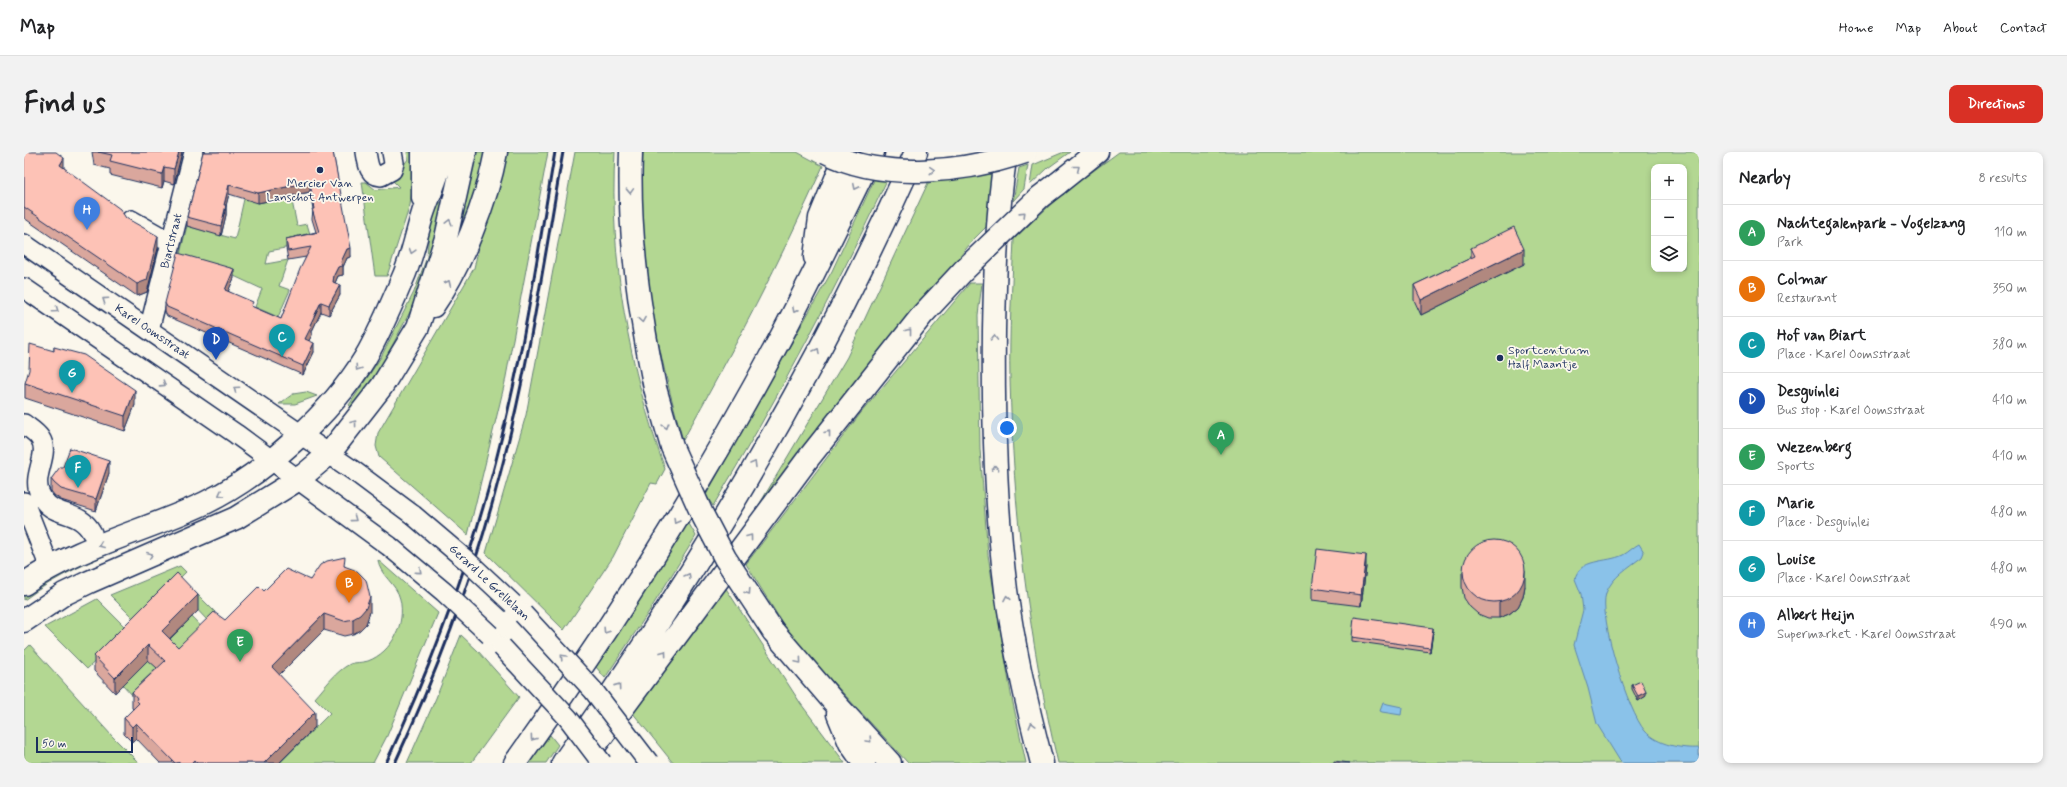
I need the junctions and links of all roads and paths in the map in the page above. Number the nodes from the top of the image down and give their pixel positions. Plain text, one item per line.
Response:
1 (194, 152) edge
2 (366, 152) edge
3 (392, 152) edge
4 (423, 152) edge
5 (444, 152) edge
6 (465, 152) edge
7 (496, 152) edge
8 (631, 152) edge
9 (826, 152) edge
10 (847, 152) edge
11 (873, 152) edge
12 (916, 152) edge
13 (1006, 152) edge
14 (1025, 152) edge
15 (1097, 152) edge
16 (423, 213) junction
17 (130, 220) edge
18 (172, 240) junction
19 (24, 244) edge
20 (812, 275) junction
21 (24, 288) edge
22 (418, 327) junction
23 (149, 330) junction
24 (24, 424) edge
25 (300, 434) junction
26 (329, 454) junction
27 (272, 459) junction
28 (299, 479) junction
29 (24, 502) edge
30 (92, 533) dead end
31 (33, 575) edge
32 (24, 621) edge
33 (833, 701) junction
34 (515, 763) edge
35 (563, 763) edge
36 (582, 763) edge
37 (602, 763) edge
38 (649, 763) edge
39 (864, 763) edge
40 (890, 763) edge
41 (1042, 763) edge

1 - 18 street, Biartstraat
2 - 3 street
4 - 16 main road
5 - 16 main road
22 -> 6 main road
22 -> 7 main road
8 -> 33 main road, bridge
9 -> 14 main road, bridge
10 - 20 main road
11 -> 20 main road
35 -> 12 main road
41 -> 13 main road
36 -> 15 main road, bridge
16 -> 25 main road
17 - 18 street
18 - 23 street, Biartstraat
23 -> 19 street, Karel Oomsstraat
20 -> 34 main road
21 -> 27 street
26 -> 22 main road
25 -> 23 street, Karel Oomsstraat
24 - 30 street
25 - 26 street, Gerard Le Grellelaan
25 - 27 main road
26 - 28 main road
38 -> 26 street, Gerard Le Grellelaan, bridge
27 - 28 street
27 -> 31 main road
32 -> 28 main road
28 -> 37 street, bridge
29 - 31 street
33 - 39 main road
33 -> 40 main road

